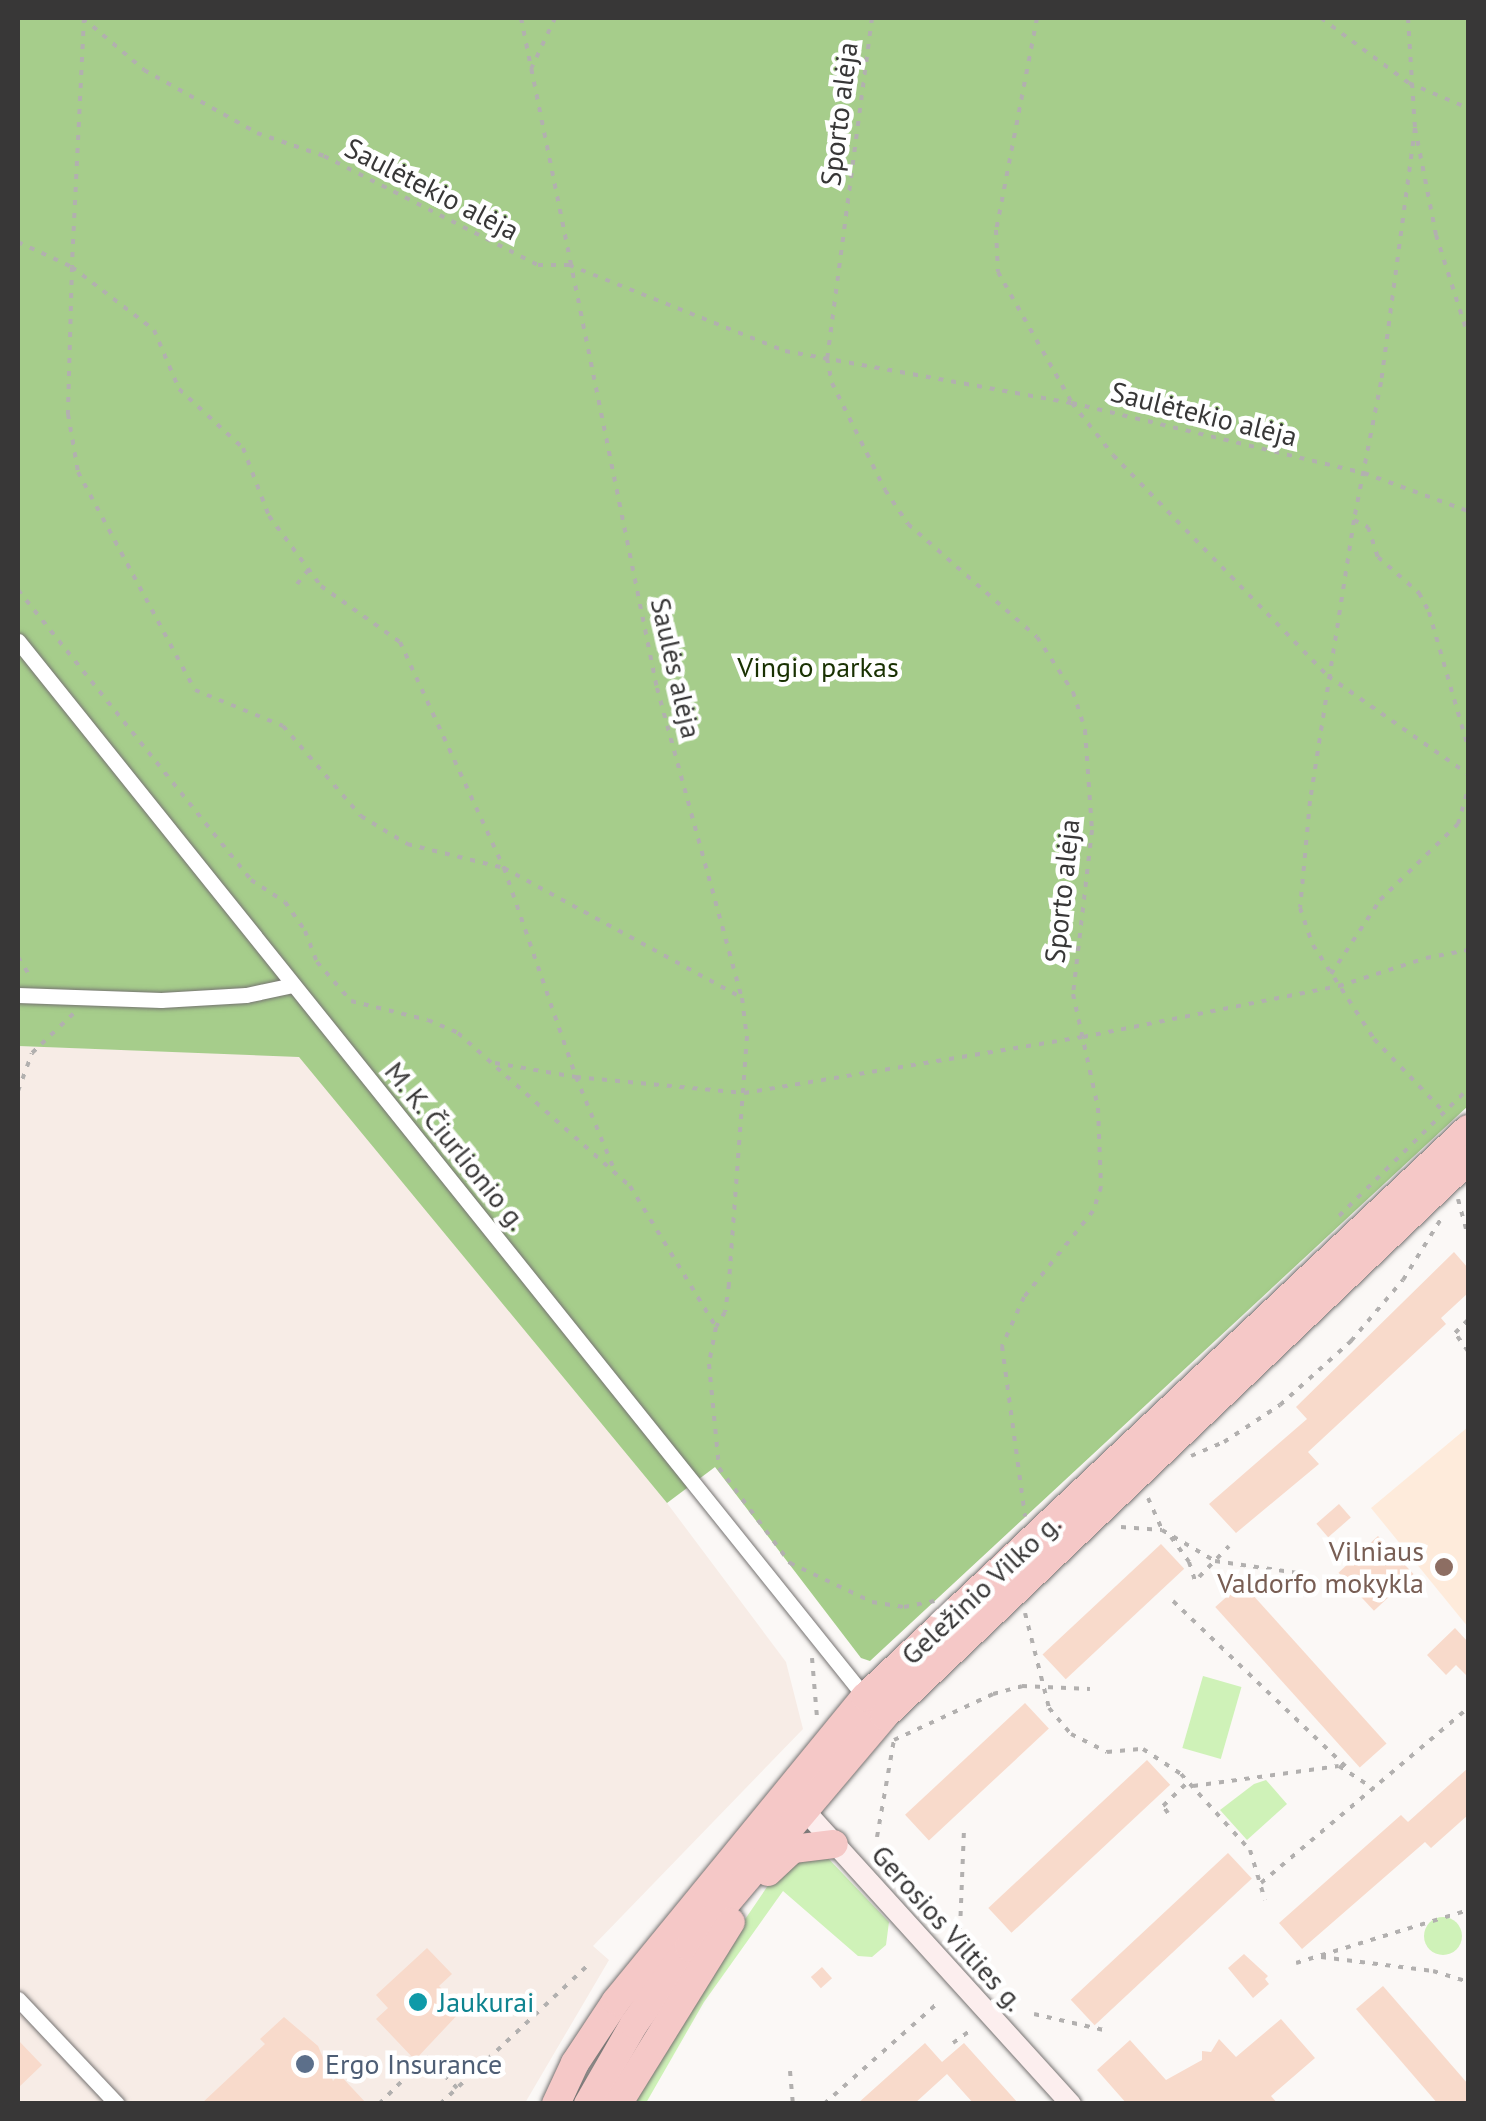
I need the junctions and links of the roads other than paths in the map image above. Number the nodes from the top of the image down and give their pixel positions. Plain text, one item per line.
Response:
1 (18, 641) edge
2 (294, 985) junction
3 (18, 995) edge
4 (1468, 1129) edge
5 (1468, 1160) edge
6 (859, 1690) junction
7 (794, 1799) junction
8 (834, 1844) junction
9 (759, 1882) junction
10 (690, 1947) junction
11 (18, 1999) edge
12 (575, 2062) junction
13 (598, 2100) edge
14 (116, 2104) edge
15 (547, 2104) edge
16 (556, 2104) edge
17 (1071, 2104) edge

1 - 2 street, M. K. Čiurlionio g.
2 - 3 street
2 - 6 street, M. K. Čiurlionio g.
4 - 6 highway, Geležinio Vilko g.
5 - 7 highway, Geležinio Vilko g.
6 - 7 highway, Geležinio Vilko g.
7 - 8 main road, Gerosios Vilties g.
7 - 10 highway, Geležinio Vilko g.
7 - 12 highway, Geležinio Vilko g.
8 - 9 highway
8 - 17 main road, Gerosios Vilties g.
9 - 10 highway
9 - 13 highway
10 - 13 highway, Geležinio Vilko g.
11 - 14 street
12 - 15 highway
12 - 16 highway, Geležinio Vilko g.

